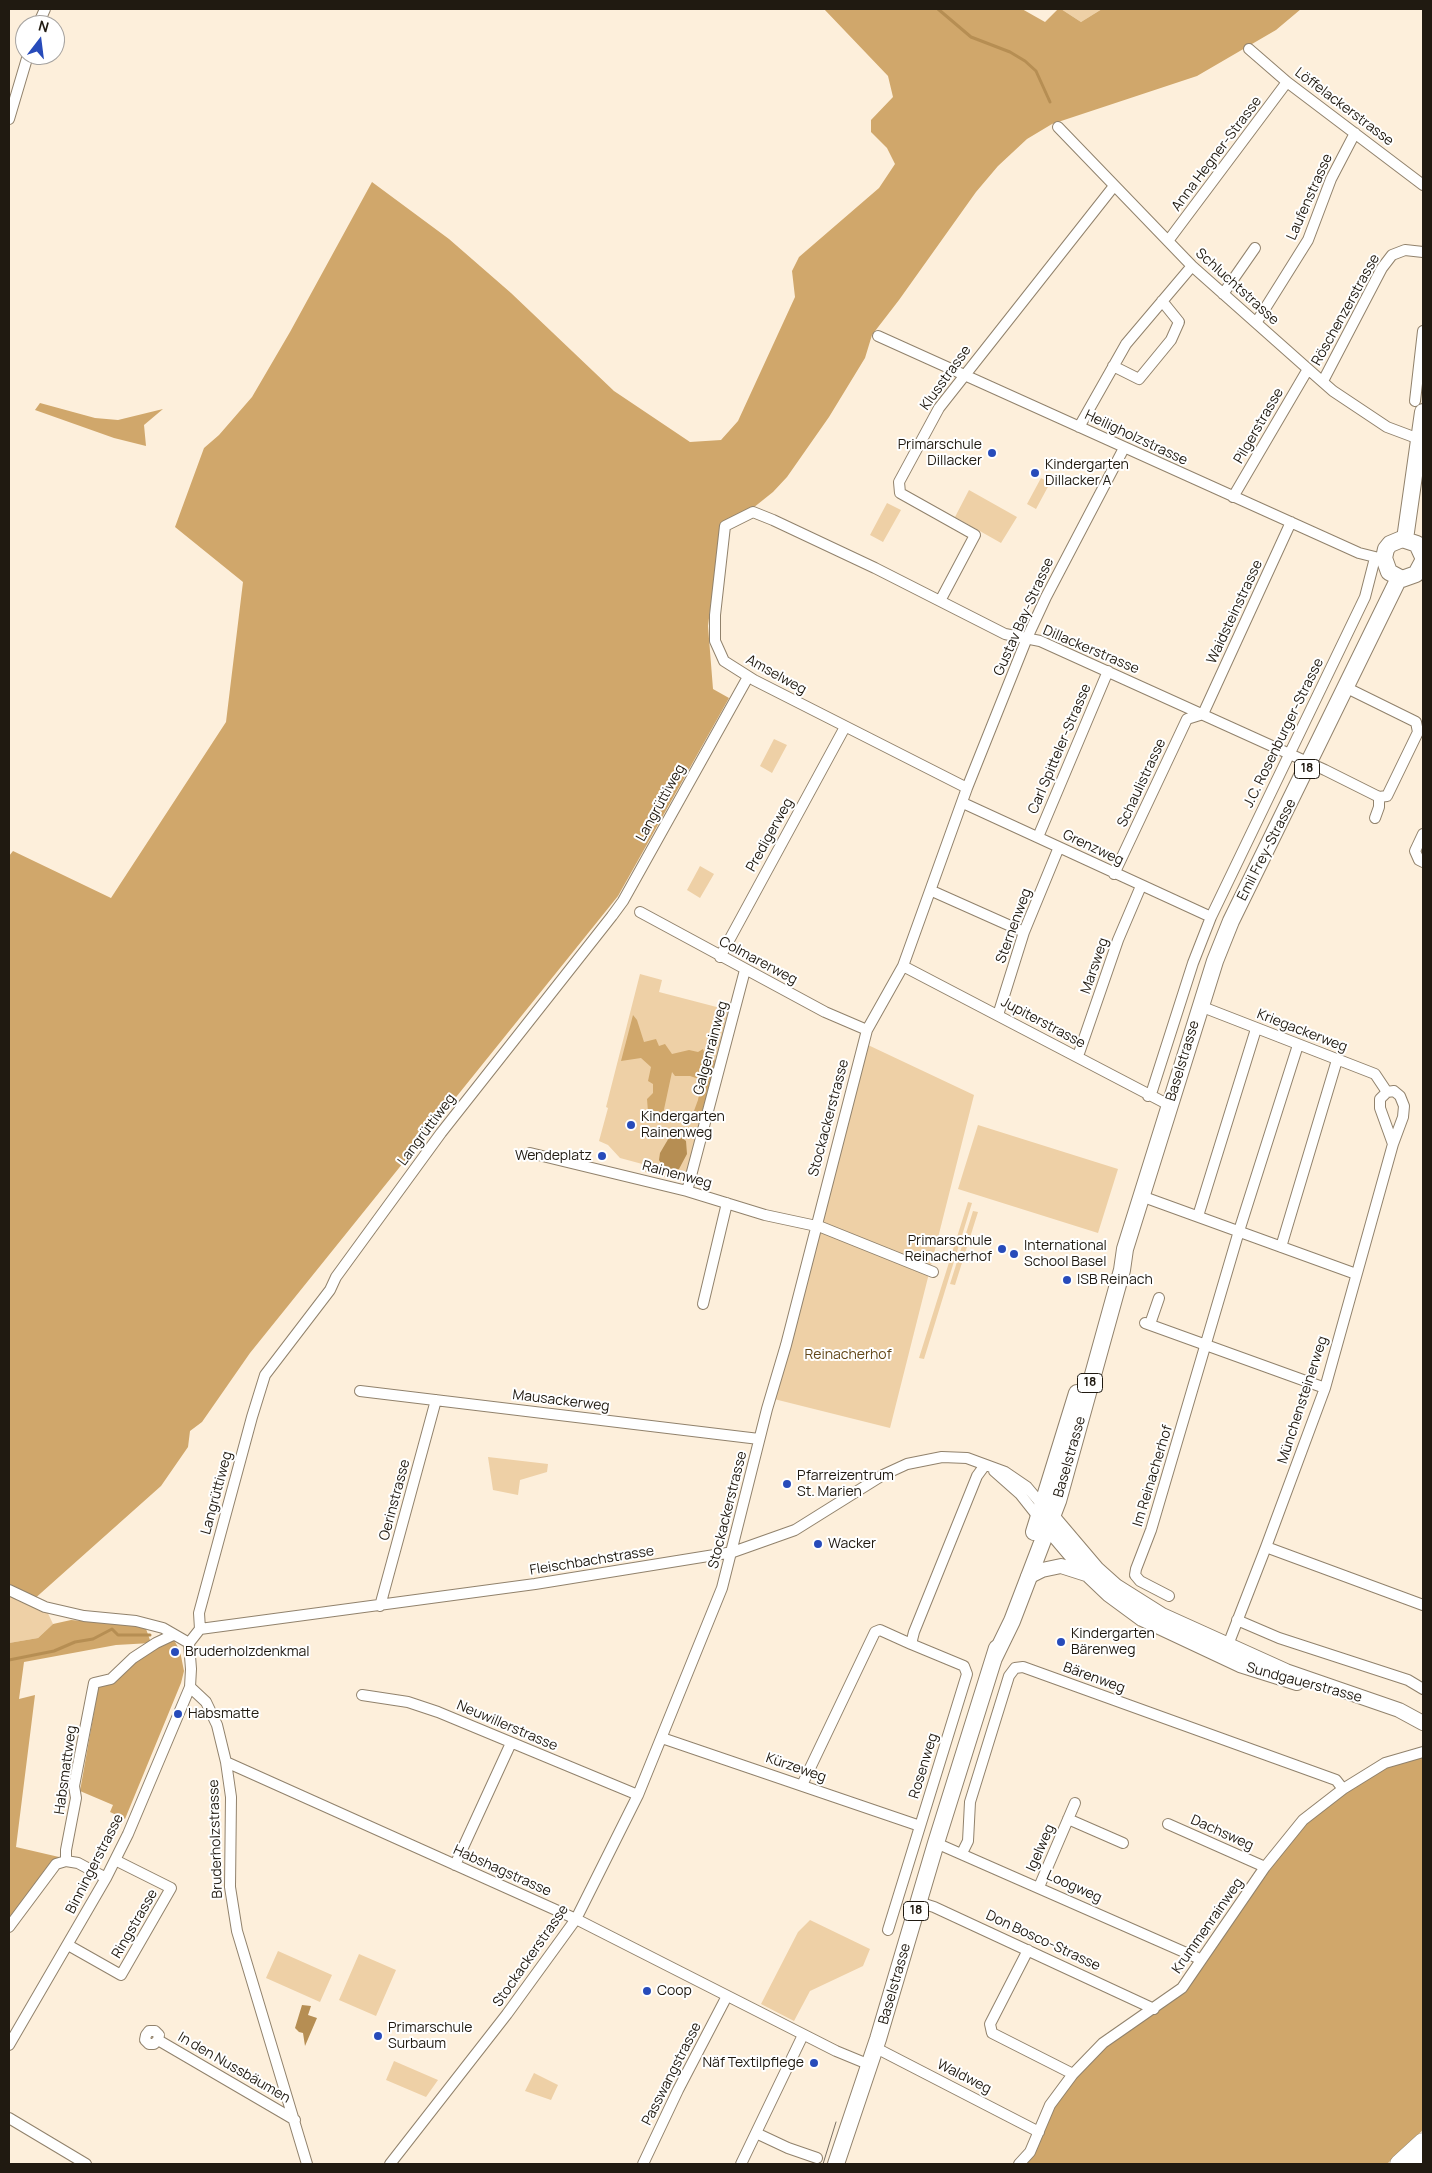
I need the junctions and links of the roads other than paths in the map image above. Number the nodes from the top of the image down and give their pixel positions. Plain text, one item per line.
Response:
1 (1250, 49) dead end
2 (25, 65) edge
3 (1286, 82) junction
4 (9, 119) edge
5 (1058, 127) dead end
6 (1355, 133) junction
7 (1423, 185) edge
8 (1114, 186) junction
9 (1168, 241) junction
10 (1256, 248) dead end
11 (1423, 252) edge
12 (1192, 266) junction
13 (1223, 294) junction
14 (1162, 301) junction
15 (1256, 323) junction
16 (1423, 331) edge
17 (878, 336) dead end
18 (1113, 366) junction
19 (1308, 369) junction
20 (964, 376) junction
21 (1323, 381) junction
22 (1419, 406) edge
23 (1079, 427) junction
24 (1419, 439) junction
25 (1124, 448) junction
26 (1233, 497) junction
27 (753, 512) joint
28 (1291, 522) junction
29 (1405, 539) junction
30 (1379, 558) junction
31 (1422, 567) edge
32 (1400, 578) junction
33 (940, 601) junction
34 (1027, 638) junction
35 (1108, 671) junction
36 (748, 677) junction
37 (1346, 688) junction
38 (1203, 714) junction
39 (845, 727) junction
40 (1289, 754) junction
41 (1310, 764) junction
42 (967, 788) junction
43 (1379, 797) junction
44 (963, 803) junction
45 (1375, 818) dead end
46 (1423, 834) edge
47 (1038, 837) junction
48 (1058, 847) junction
49 (1423, 862) edge
50 (1114, 874) junction
51 (1141, 886) junction
52 (932, 891) junction
53 (640, 912) dead end
54 (1211, 918) junction
55 (1024, 932) junction
56 (720, 957) junction
57 (1216, 961) joint
58 (903, 966) junction
59 (746, 970) junction
60 (1200, 1006) junction
61 (998, 1015) junction
62 (1256, 1029) junction
63 (867, 1030) junction
64 (1298, 1045) junction
65 (1078, 1056) junction
66 (1337, 1060) junction
67 (1387, 1092) junction
68 (1148, 1096) junction
69 (1169, 1105) junction
70 (1392, 1144) junction
71 (530, 1153) dead end
72 (687, 1191) junction
73 (1141, 1196) junction
74 (727, 1204) junction
75 (1198, 1216) junction
76 (816, 1226) junction
77 (1239, 1231) junction
78 (1282, 1247) junction
79 (1125, 1248) junction
80 (933, 1272) dead end
81 (1356, 1274) junction
82 (1159, 1298) dead end
83 (702, 1304) dead end
84 (1206, 1345) junction
85 (1325, 1388) junction
86 (360, 1391) dead end
87 (436, 1400) junction
88 (759, 1440) junction
89 (985, 1465) junction
90 (1051, 1479) junction
91 (1027, 1487) junction
92 (1045, 1517) junction
93 (1266, 1547) junction
94 (732, 1552) junction
95 (1087, 1574) junction
96 (1028, 1577) junction
97 (9, 1590) edge
98 (1169, 1596) dead end
99 (1423, 1605) edge
100 (380, 1606) junction
101 (1237, 1620) junction
102 (200, 1629) junction
103 (173, 1635) junction
104 (189, 1643) junction
105 (911, 1644) junction
106 (1225, 1652) junction
107 (994, 1658) junction
108 (190, 1687) junction
109 (1423, 1689) edge
110 (362, 1695) dead end
111 (1423, 1723) edge
112 (662, 1738) junction
113 (512, 1743) junction
114 (1423, 1752) edge
115 (226, 1762) junction
116 (802, 1784) junction
117 (1343, 1789) junction
118 (638, 1795) junction
119 (1075, 1803) dead end
120 (1068, 1820) junction
121 (1168, 1824) dead end
122 (920, 1826) junction
123 (936, 1843) junction
124 (1122, 1843) dead end
125 (962, 1853) junction
126 (115, 1860) junction
127 (66, 1861) junction
128 (455, 1865) junction
129 (1265, 1868) junction
130 (106, 1878) junction
131 (1039, 1887) junction
132 (918, 1902) junction
133 (576, 1919) junction
134 (9, 1927) edge
135 (888, 1930) dead end
136 (68, 1945) junction
137 (1028, 1950) junction
138 (1200, 1959) junction
139 (727, 1996) junction
140 (1154, 2009) junction
141 (803, 2035) junction
142 (158, 2040) dead end
143 (9, 2045) edge
144 (876, 2048) junction
145 (870, 2065) junction
146 (1073, 2074) junction
147 (9, 2118) edge
148 (295, 2120) junction
149 (1039, 2132) junction
150 (756, 2133) junction
151 (1423, 2142) edge
152 (817, 2158) dead end
153 (86, 2164) edge
154 (307, 2164) edge
155 (390, 2164) edge
156 (644, 2164) edge
157 (741, 2164) edge
158 (836, 2164) edge
159 (1019, 2164) edge
160 (1398, 2164) edge

1 - 3 street, Löffelackerstrasse
2 - 4 street
3 - 6 street, Löffelackerstrasse
3 - 9 street, Anna Hegner-Strasse
5 - 8 street, Schluchtstrasse
6 - 7 street, Löffelackerstrasse
6 - 15 street, Laufenstrasse
8 - 9 street, Schluchtstrasse
8 - 20 street, Klusstrasse
9 - 12 street, Schluchtstrasse
10 - 13 street
11 - 21 street, Röschenzerstrasse
12 - 13 street, Schluchtstrasse
12 - 14 street
13 - 15 street, Schluchtstrasse
14 - 18 street
14 - 18 street
15 - 19 street, Schluchtstrasse
16 - 22 street
17 - 20 street, Heiligholzstrasse
18 - 23 street
19 - 21 street, Schluchtstrasse
19 - 26 street, Pilgerstrasse
20 - 23 street, Heiligholzstrasse
20 - 33 street, Klusstrasse
21 - 24 street, Schluchtstrasse
22 - 24 main road
23 - 25 street, Heiligholzstrasse
24 - 29 main road
25 - 26 street, Heiligholzstrasse
25 - 34 street, Gustav Bay-Strasse
26 - 28 street, Heiligholzstrasse
27 - 33 street, Dillackerstrasse
27 - 36 street, Amselweg
28 - 30 street, Heiligholzstrasse
28 - 38 street, Waidsteinstrasse
29 - 30 main road
29 - 31 main road
30 - 32 main road
30 - 40 street, J.C. Rosenburger-Strasse
31 - 32 main road
32 - 37 main road, Emil Frey-Strasse / 18
33 - 34 street, Dillackerstrasse
34 - 35 street, Dillackerstrasse
34 - 42 street, Gustav Bay-Strasse
35 - 38 street, Dillackerstrasse
35 - 47 street, Carl Spitteler-Strasse
36 - 39 street, Amselweg
36 - 102 street, Langrüttiweg
37 - 41 main road, Emil Frey-Strasse / 18
37 - 43 street
38 - 40 street, Dillackerstrasse
38 - 50 street, Schaulistrasse
39 - 42 street, Amselweg
39 - 56 street, Predigerweg
40 - 41 street, Dillackerstrasse
40 - 54 street, J.C. Rosenburger-Strasse
41 - 43 street, Dillackerstrasse
41 - 57 main road, Emil Frey-Strasse / 18
42 - 44 street, Gustav Bay-Strasse
43 - 45 street
44 - 47 street, Grenzweg
44 - 52 street, Stockackerstrasse
46 - 49 street
47 - 48 street, Grenzweg
48 - 50 street, Grenzweg
48 - 55 street, Sternenweg
50 - 51 street, Grenzweg
51 - 54 street, Grenzweg
51 - 65 street, Marsweg
52 - 55 street
52 - 58 street, Stockackerstrasse
53 - 56 street, Colmarerweg
54 - 68 street, Baselstrasse
55 - 61 street, Sternenweg
56 - 59 street, Colmarerweg
57 - 60 main road, Baselstrasse / 18
58 - 61 street, Jupiterstrasse
58 - 63 street, Stockackerstrasse
59 - 63 street, Colmarerweg
59 - 72 street, Galgenrainweg
60 - 62 street, Kriegackerweg
60 - 69 main road, Baselstrasse / 18
61 - 65 street, Jupiterstrasse
62 - 64 street, Kriegackerweg
62 - 75 street
63 - 76 street, Stockackerstrasse
64 - 66 street, Kriegackerweg
64 - 77 street, Im Reinacherhof
65 - 68 street, Jupiterstrasse
66 - 67 street, Kriegackerweg
66 - 78 street
67 - 70 street
67 - 70 street, Münchensteinerweg
68 - 69 street, Jupiterstrasse
69 - 73 main road, Baselstrasse / 18
70 - 81 street, Münchensteinerweg
71 - 72 street, Rainenweg
72 - 74 street, Rainenweg
73 - 75 street
73 - 79 main road, Baselstrasse / 18
74 - 76 street, Rainenweg
74 - 83 street
75 - 77 street
76 - 80 street, Rainenweg
76 - 88 street, Stockackerstrasse
77 - 78 street
77 - 84 street, Im Reinacherhof
78 - 81 street
79 - 90 main road, Baselstrasse / 18
79 - 92 main road, Baselstrasse / 18
81 - 85 street, Münchensteinerweg
82 - 84 street
84 - 85 street
84 - 98 street, Im Reinacherhof
85 - 93 street, Münchensteinerweg
86 - 87 street, Mausackerweg
87 - 88 street, Mausackerweg
87 - 100 street, Oerinstrasse
88 - 94 street, Stockackerstrasse
89 - 91 street, Fleischbachstrasse
89 - 92 street, Fleischbachstrasse
89 - 94 street, Fleischbachstrasse
89 - 105 street
90 - 91 street, Baselstrasse
90 - 92 main road, Baselstrasse / 18
91 - 92 street, Fleischbachstrasse
92 - 95 main road, Sundgauerstrasse
92 - 96 main road, Baselstrasse / 18
92 - 106 main road, Sundgauerstrasse
92 - 107 main road, Baselstrasse / 18
93 - 99 street
93 - 101 street, Münchensteinerweg
94 - 100 street, Fleischbachstrasse
94 - 112 street, Stockackerstrasse
95 - 96 main road
95 - 106 main road, Sundgauerstrasse
96 - 107 main road, Baselstrasse / 18
97 - 103 street
100 - 102 street, Fleischbachstrasse
101 - 106 street, Münchensteinerweg
101 - 109 street
102 - 104 street
103 - 104 street
103 - 127 street, Habsmattweg
104 - 108 street
105 - 116 street, Rosenweg
105 - 122 street, Rosenweg
106 - 111 main road, Sundgauerstrasse
107 - 123 main road, Baselstrasse / 18
108 - 115 street, Bruderholzstrasse
108 - 126 street, Binningerstrasse
110 - 113 street, Neuwillerstrasse
112 - 116 street, Kürzeweg
112 - 118 street, Stockackerstrasse
113 - 118 street, Neuwillerstrasse
113 - 128 street
114 - 117 street, Krummenrainweg
115 - 128 street, Habshagstrasse
115 - 148 street, Bruderholzstrasse
116 - 122 street, Kürzeweg
117 - 125 street, Bärenweg
117 - 129 street, Krummenrainweg
118 - 133 street, Stockackerstrasse
119 - 120 street, Igelweg
120 - 124 street, Igelweg
120 - 131 street, Igelweg
121 - 129 street, Dachsweg
122 - 135 street, Rosenweg
123 - 125 street, Loogweg
123 - 132 main road, Baselstrasse / 18
125 - 131 street, Loogweg
126 - 130 street, Binningerstrasse
126 - 136 street, Ringstrasse
127 - 130 street
127 - 134 street
128 - 133 street, Habshagstrasse
129 - 138 street, Krummenrainweg
130 - 136 street, Binningerstrasse
131 - 138 street, Loogweg
132 - 137 street, Don Bosco-Strasse
132 - 144 main road, Baselstrasse / 18
133 - 139 street, Habshagstrasse
133 - 155 street, Stockackerstrasse
136 - 143 street, Binningerstrasse
137 - 140 street, Don Bosco-Strasse
137 - 146 street
138 - 140 street, Krummenrainweg
139 - 141 street, Habshagstrasse
139 - 156 street, Passwangstrasse
140 - 146 street, Krummenrainweg
141 - 145 street, Habshagstrasse
141 - 150 street
142 - 148 street, In den Nussbäumen
144 - 145 main road, Baselstrasse / 18
144 - 149 street, Waldweg
145 - 158 main road, Baselstrasse / 18
146 - 149 street, Krummenrainweg
147 - 153 street
148 - 154 street, Bruderholzstrasse
149 - 159 street, Krummenrainweg
150 - 152 street
150 - 157 street
151 - 160 highway

